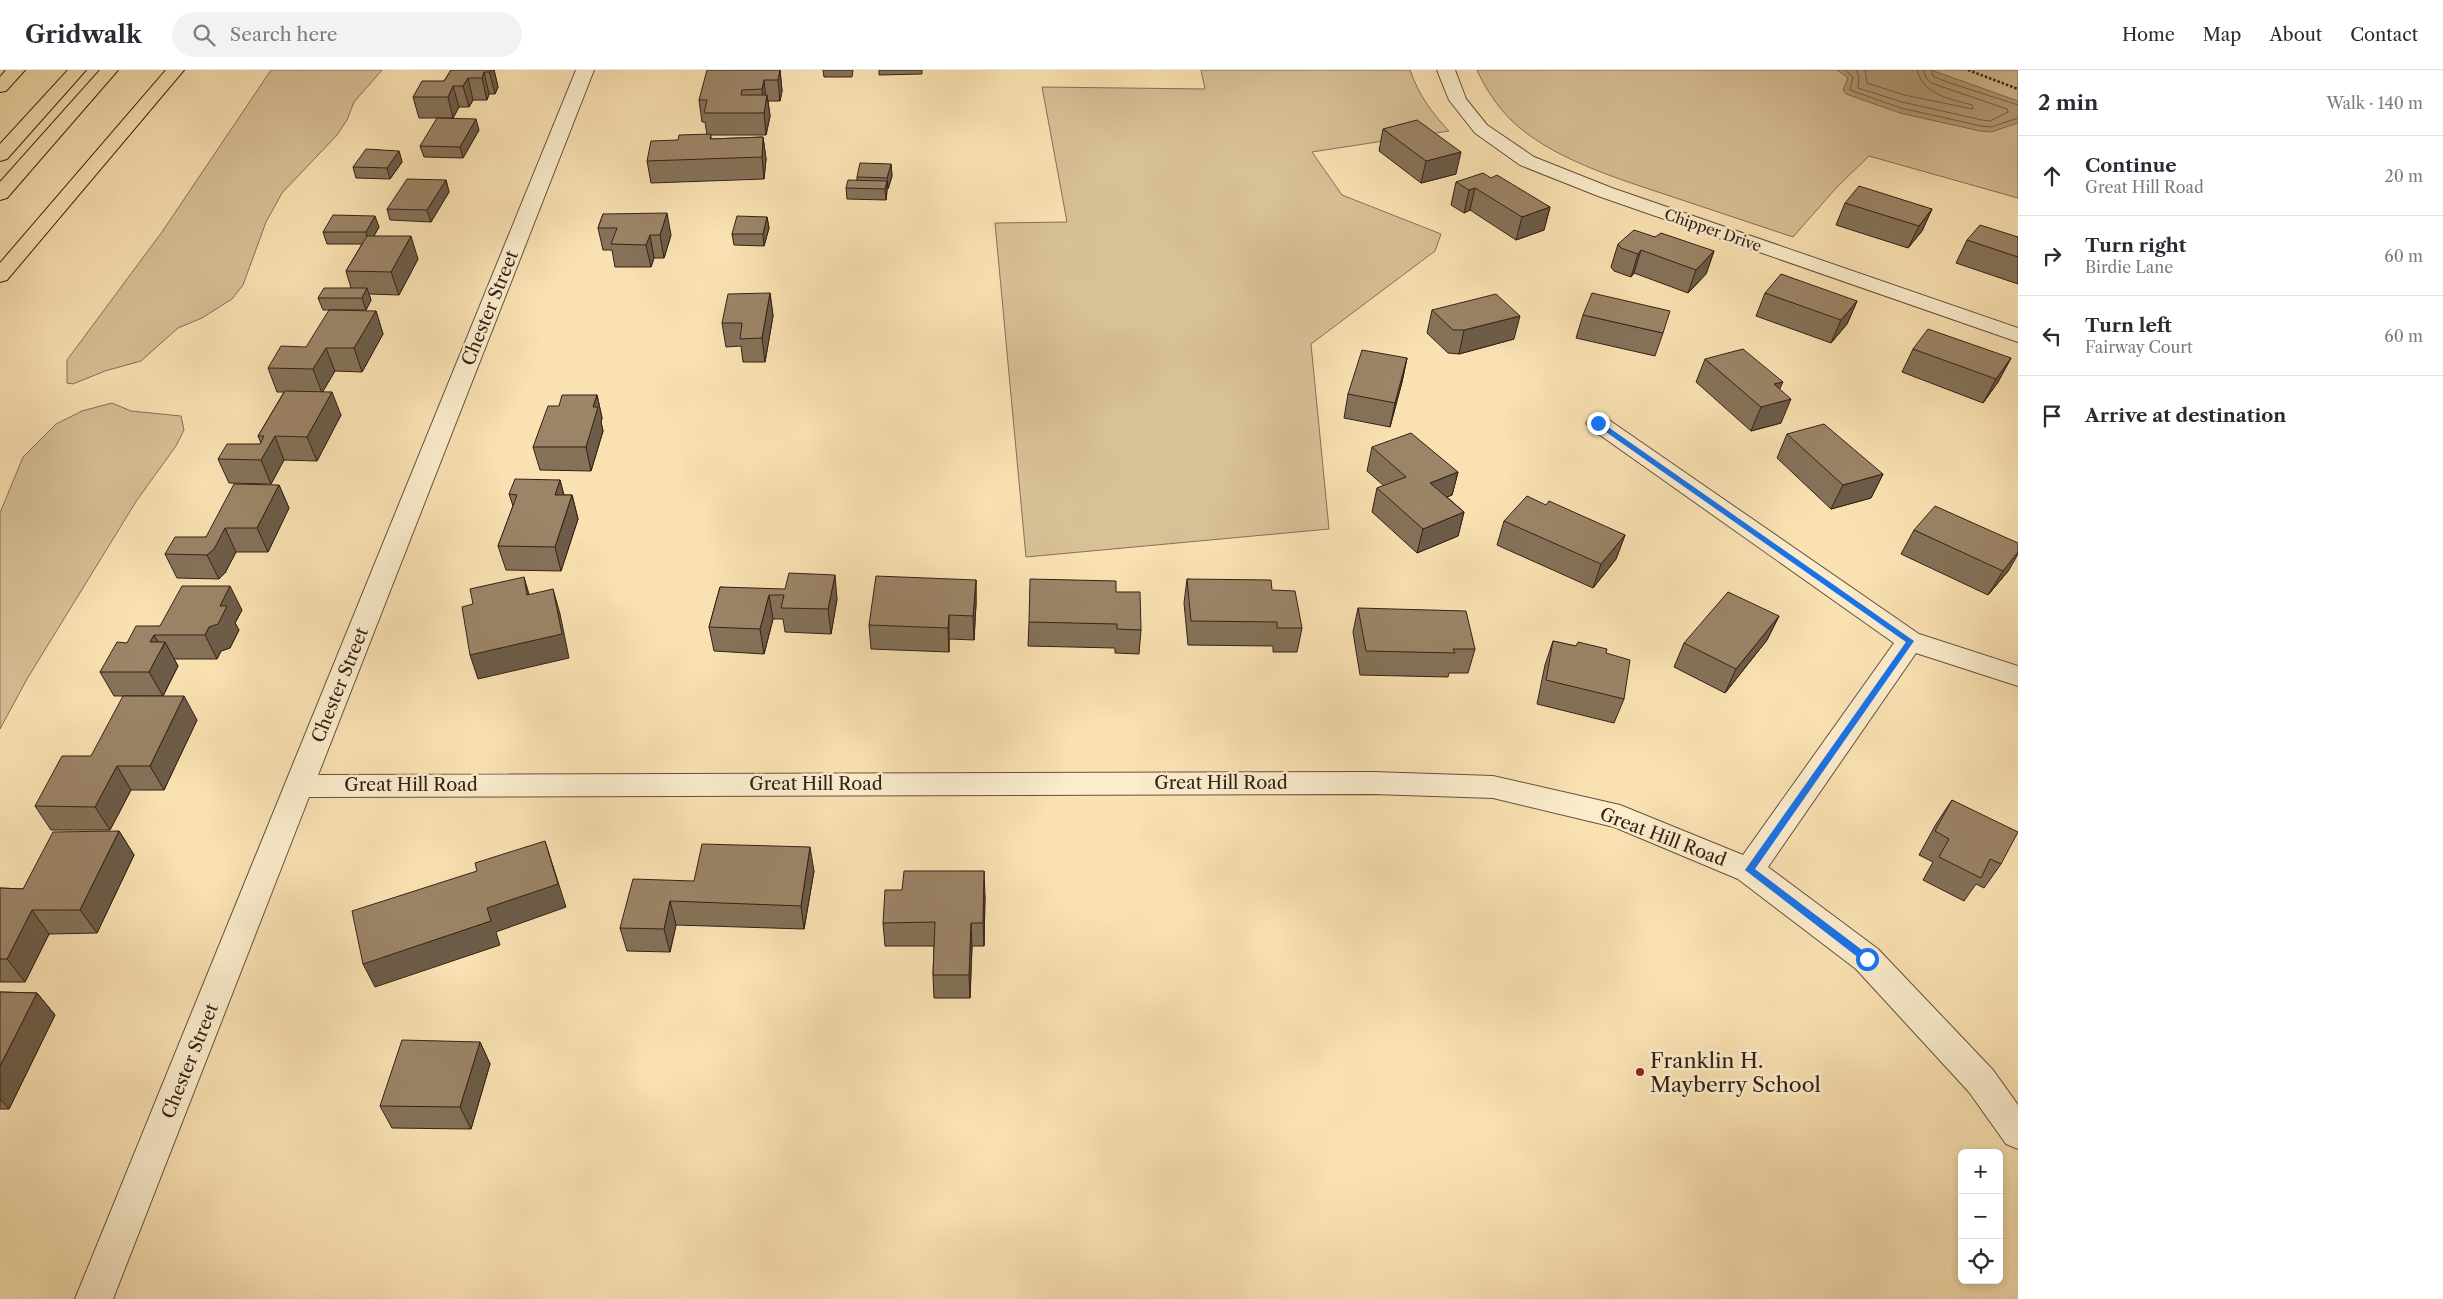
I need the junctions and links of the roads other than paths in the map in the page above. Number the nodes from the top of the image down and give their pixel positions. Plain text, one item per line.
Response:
1 (16, 70) edge
2 (77, 70) edge
3 (109, 70) edge
4 (174, 70) edge
5 (585, 70) edge
6 (1446, 70) edge
7 (0, 87) edge
8 (0, 155) edge
9 (0, 194) edge
10 (0, 276) edge
11 (2018, 335) edge
12 (1598, 423) dead end
13 (1910, 641) junction
14 (2018, 676) edge
15 (300, 786) junction
16 (1750, 870) junction
17 (2018, 1133) edge
18 (94, 1299) edge

1 - 7 highway
2 - 8 highway
3 - 9 highway
4 - 10 highway
5 - 15 street, Chester Street
6 - 11 street, Chipper Drive
12 - 13 street
13 - 14 street
13 - 16 street
15 - 16 street, Great Hill Road
15 - 18 street, Chester Street
16 - 17 street, Great Hill Road

